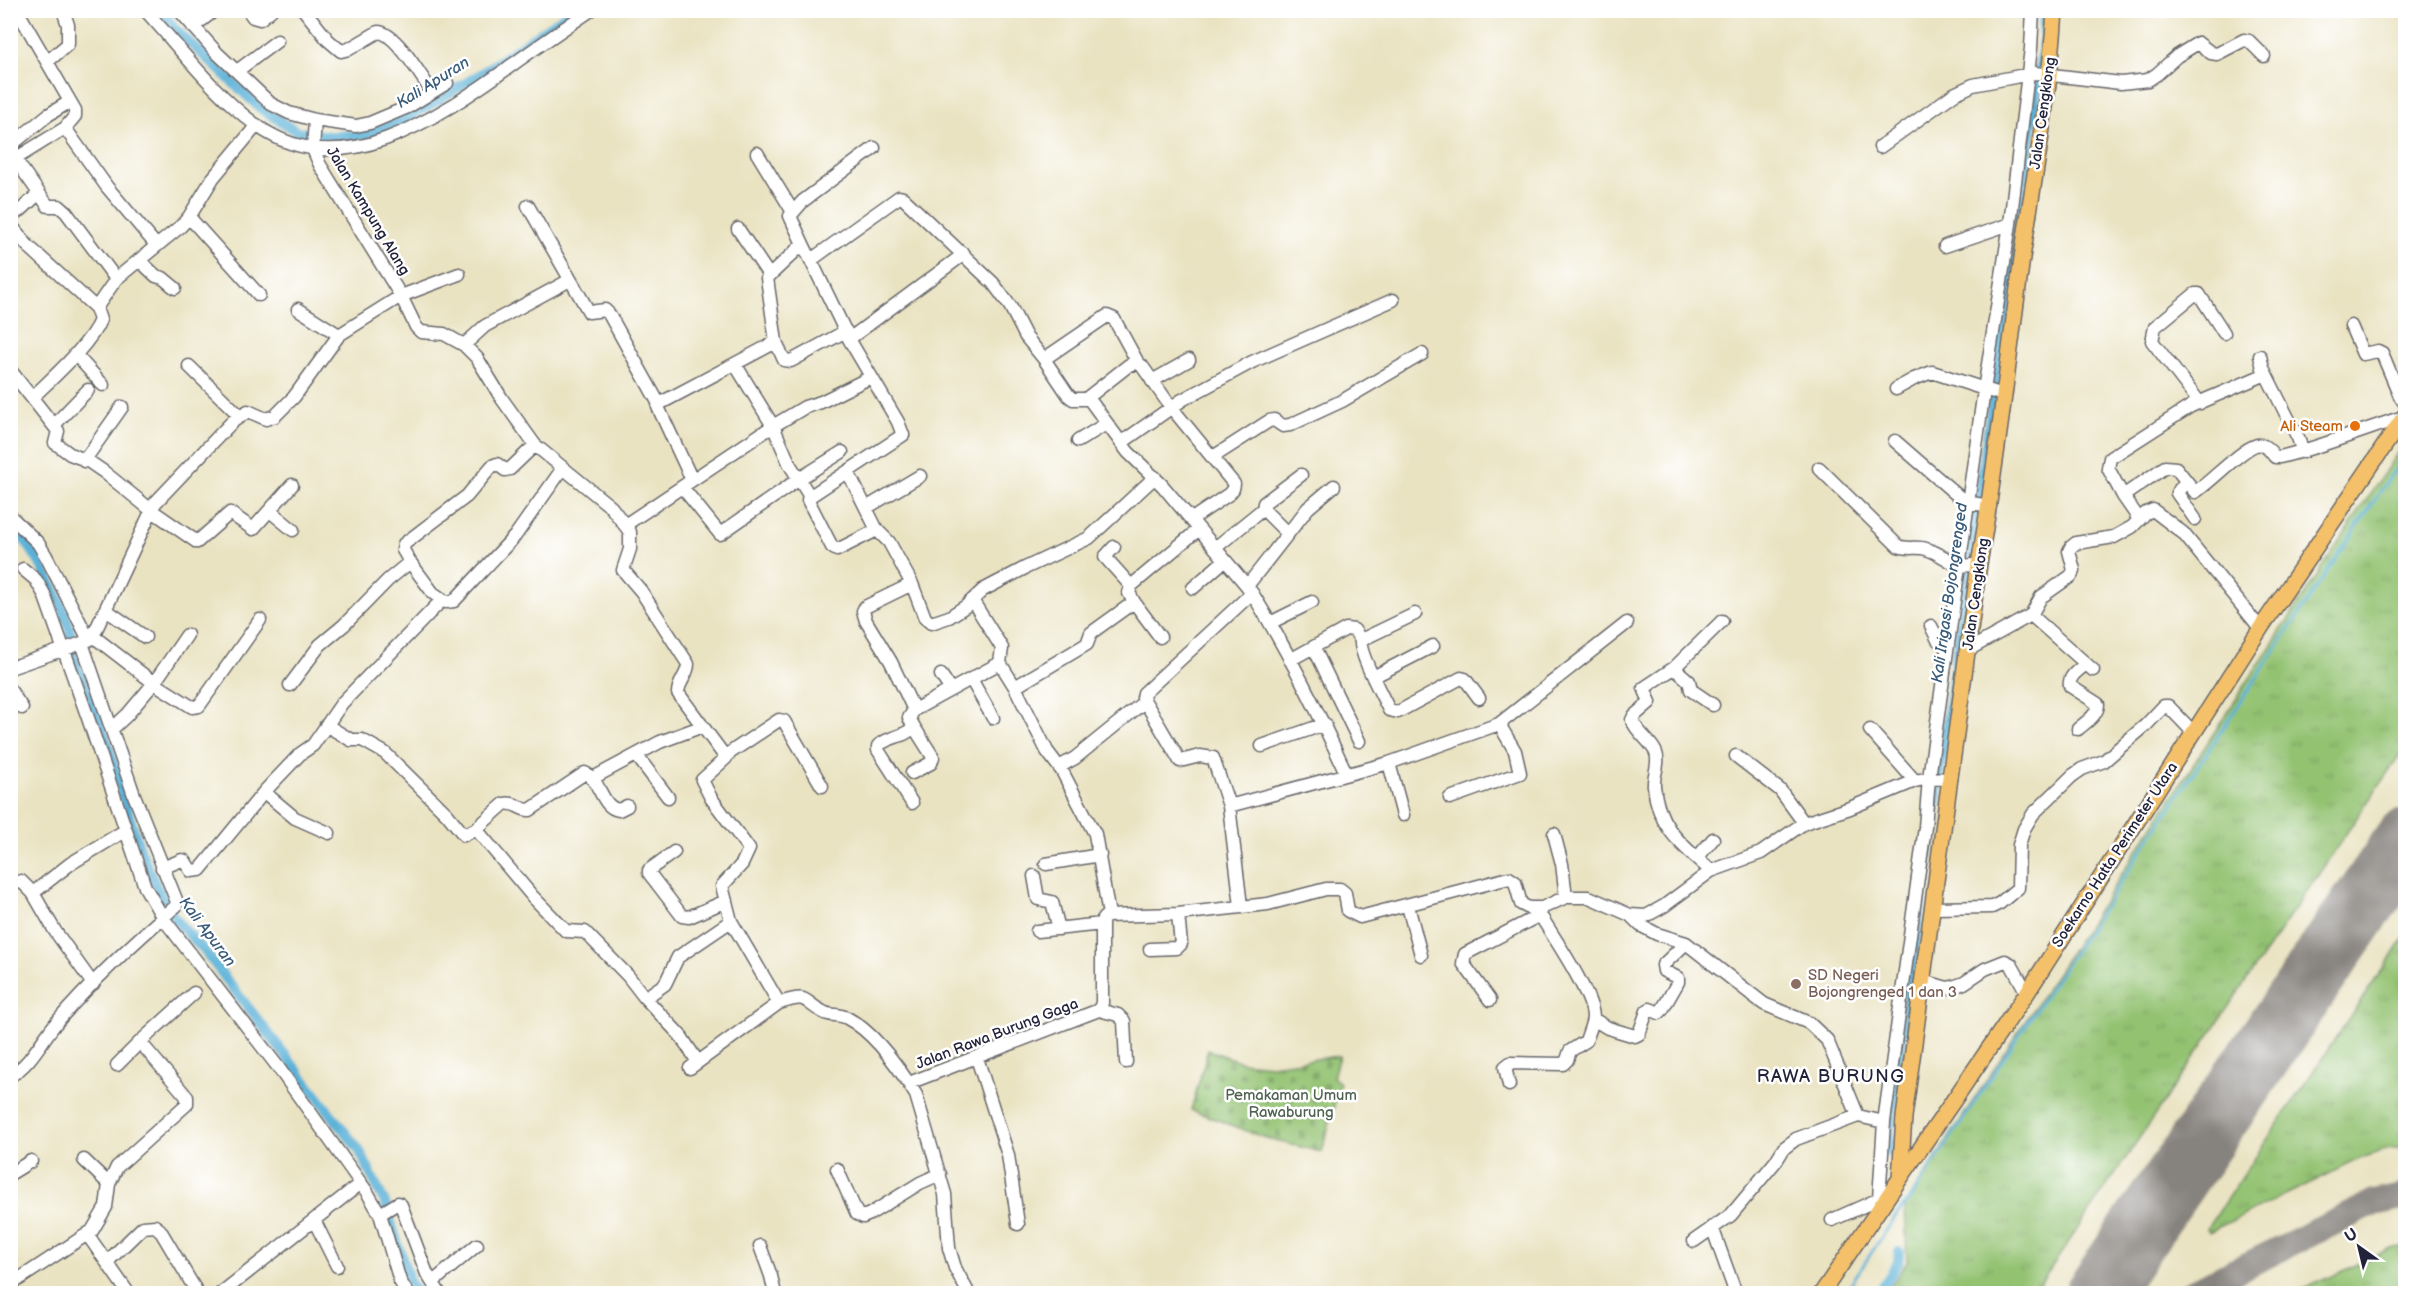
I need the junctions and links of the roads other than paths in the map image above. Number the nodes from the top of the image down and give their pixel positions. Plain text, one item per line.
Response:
1 (17, 10) edge
2 (63, 10) edge
3 (145, 10) edge
4 (179, 10) edge
5 (215, 10) edge
6 (248, 10) edge
7 (271, 10) edge
8 (304, 10) edge
9 (591, 10) edge
10 (2033, 10) edge
11 (2055, 10) edge
12 (192, 27) junction
13 (277, 41) dead end
14 (2264, 56) dead end
15 (47, 62) junction
16 (237, 71) junction
17 (2039, 74) junction
18 (447, 83) dead end
19 (432, 92) junction
20 (69, 102) junction
21 (315, 123) junction
22 (257, 125) junction
23 (65, 128) junction
24 (313, 145) junction
25 (10, 146) edge
26 (1880, 147) dead end
27 (874, 148) dead end
28 (756, 153) dead end
29 (13, 155) edge
30 (38, 194) junction
31 (528, 206) dead end
32 (793, 212) junction
33 (10, 215) edge
34 (189, 217) junction
35 (10, 224) edge
36 (2010, 224) junction
37 (738, 229) dead end
38 (803, 244) junction
39 (156, 245) junction
40 (1945, 246) dead end
41 (2015, 250) junction
42 (964, 254) junction
43 (139, 260) junction
44 (811, 260) junction
45 (459, 274) dead end
46 (769, 275) junction
47 (116, 279) junction
48 (570, 280) junction
49 (175, 288) dead end
50 (259, 295) dead end
51 (401, 296) junction
52 (1393, 300) dead end
53 (96, 308) junction
54 (298, 309) dead end
55 (2351, 326) dead end
56 (2224, 333) dead end
57 (339, 335) junction
58 (848, 335) junction
59 (776, 342) junction
60 (464, 345) junction
61 (75, 354) junction
62 (1422, 354) dead end
63 (2260, 356) dead end
64 (1044, 359) junction
65 (1189, 360) dead end
66 (735, 363) junction
67 (1138, 363) junction
68 (189, 366) dead end
69 (10, 370) edge
70 (2266, 374) junction
71 (871, 377) junction
72 (1152, 381) junction
73 (103, 385) dead end
74 (1896, 389) dead end
75 (88, 390) dead end
76 (1994, 393) junction
77 (32, 398) junction
78 (1087, 398) junction
79 (2200, 403) junction
80 (659, 404) junction
81 (1171, 406) junction
82 (122, 407) dead end
83 (2405, 412) edge
84 (239, 415) junction
85 (1106, 424) junction
86 (54, 425) junction
87 (773, 426) junction
88 (1078, 441) dead end
89 (1895, 441) dead end
90 (1121, 443) junction
91 (535, 445) junction
92 (842, 452) dead end
93 (2303, 452) junction
94 (1213, 457) junction
95 (84, 461) junction
96 (563, 468) junction
97 (1819, 468) dead end
98 (848, 472) junction
99 (1301, 475) dead end
100 (920, 476) dead end
101 (1155, 477) junction
102 (799, 479) junction
103 (2186, 481) junction
104 (687, 483) junction
105 (292, 485) dead end
106 (1334, 486) dead end
107 (809, 495) junction
108 (2123, 496) junction
109 (1969, 504) junction
110 (1988, 506) junction
111 (867, 508) junction
112 (1263, 509) junction
113 (151, 510) junction
114 (270, 511) junction
115 (10, 516) edge
116 (2139, 519) junction
117 (2195, 519) dead end
118 (1196, 524) junction
119 (625, 525) junction
120 (293, 530) dead end
121 (877, 530) junction
122 (1288, 534) junction
123 (1114, 547) dead end
124 (1215, 548) junction
125 (1225, 560) junction
126 (410, 562) junction
127 (1970, 565) junction
128 (23, 569) dead end
129 (912, 584) junction
130 (1131, 586) junction
131 (1193, 588) dead end
132 (1250, 589) junction
133 (442, 600) junction
134 (972, 600) junction
135 (1134, 602) junction
136 (1312, 602) dead end
137 (106, 610) junction
138 (1415, 614) dead end
139 (2031, 615) junction
140 (260, 620) dead end
141 (1722, 621) dead end
142 (1270, 623) junction
143 (1627, 623) dead end
144 (1931, 626) dead end
145 (2260, 628) junction
146 (187, 635) dead end
147 (146, 637) dead end
148 (1160, 637) dead end
149 (1361, 640) junction
150 (79, 643) junction
151 (1434, 646) dead end
152 (1948, 646) junction
153 (1314, 648) junction
154 (1968, 650) junction
155 (1290, 660) junction
156 (1000, 663) junction
157 (10, 668) edge
158 (1674, 668) junction
159 (941, 675) dead end
160 (1373, 677) junction
161 (971, 679) junction
162 (154, 683) junction
163 (290, 685) dead end
164 (1015, 687) junction
165 (10, 690) edge
166 (951, 690) junction
167 (1479, 698) dead end
168 (1144, 702) junction
169 (1713, 705) dead end
170 (22, 708) dead end
171 (914, 710) junction
172 (993, 718) dead end
173 (1325, 724) junction
174 (1499, 724) junction
175 (326, 725) junction
176 (703, 726) junction
177 (914, 727) junction
178 (112, 729) junction
179 (2078, 729) dead end
180 (1870, 730) dead end
181 (2193, 732) junction
182 (1359, 741) dead end
183 (1262, 746) dead end
184 (637, 756) junction
185 (726, 756) junction
186 (1736, 756) dead end
187 (1389, 763) junction
188 (1059, 767) junction
189 (912, 773) dead end
190 (1346, 773) junction
191 (593, 778) junction
192 (1940, 778) junction
193 (1915, 781) junction
194 (822, 786) dead end
195 (264, 792) junction
196 (668, 797) dead end
197 (1450, 798) dead end
198 (912, 803) dead end
199 (627, 806) dead end
200 (1229, 806) junction
201 (1403, 815) dead end
202 (1804, 823) junction
203 (476, 829) junction
204 (126, 830) junction
205 (329, 833) dead end
206 (1554, 834) dead end
207 (1713, 839) dead end
208 (674, 852) dead end
209 (1100, 855) junction
210 (1697, 858) junction
211 (1046, 864) dead end
212 (162, 868) junction
213 (1711, 871) junction
214 (1034, 876) dead end
215 (13, 880) edge
216 (33, 892) junction
217 (1566, 897) junction
218 (726, 901) junction
219 (1241, 906) junction
220 (1408, 906) junction
221 (1933, 908) junction
222 (1541, 911) junction
223 (1178, 914) junction
224 (1630, 915) junction
225 (164, 917) junction
226 (1106, 920) junction
227 (731, 921) junction
228 (1059, 929) junction
229 (1037, 931) dead end
230 (1686, 943) junction
231 (1150, 949) dead end
232 (1421, 954) dead end
233 (1923, 981) junction
234 (93, 984) junction
235 (194, 993) dead end
236 (2027, 993) junction
237 (645, 998) junction
238 (1490, 1000) dead end
239 (779, 1003) junction
240 (1099, 1010) junction
241 (1908, 1016) junction
242 (1593, 1019) junction
243 (140, 1041) junction
244 (977, 1058) junction
245 (1126, 1062) dead end
246 (117, 1065) dead end
247 (10, 1076) edge
248 (909, 1083) junction
249 (1509, 1085) dead end
250 (1858, 1116) junction
251 (1884, 1122) junction
252 (84, 1160) dead end
253 (31, 1161) dead end
254 (837, 1169) dead end
255 (10, 1174) edge
256 (940, 1174) junction
257 (1900, 1178) junction
258 (361, 1183) junction
259 (109, 1184) junction
260 (1881, 1201) junction
261 (386, 1210) junction
262 (314, 1220) junction
263 (1832, 1220) dead end
264 (1018, 1224) dead end
265 (1712, 1227) junction
266 (87, 1234) junction
267 (1694, 1241) dead end
268 (477, 1245) dead end
269 (760, 1246) dead end
270 (107, 1262) junction
271 (337, 1266) dead end
272 (433, 1282) junction
273 (10, 1285) edge
274 (129, 1293) edge
275 (198, 1293) edge
276 (220, 1293) edge
277 (408, 1293) edge
278 (440, 1293) edge
279 (775, 1293) edge
280 (969, 1293) edge
281 (1736, 1293) edge
282 (1821, 1293) edge

1 - 15 street
2 - 15 street
3 - 22 street
4 - 12 street
5 - 12 street
6 - 7 street
8 - 19 street
9 - 24 street
10 - 17 street
11 - 17 main road, Jalan Cengklong
12 - 16 street
13 - 16 street
14 - 17 street
15 - 20 street
16 - 21 street
17 - 26 street
17 - 36 street
17 - 41 main road, Jalan Cengklong
18 - 19 street
19 - 21 street
20 - 23 street
20 - 25 street
21 - 24 street
22 - 24 street
22 - 34 street
23 - 29 street
23 - 39 street
24 - 51 street, Jalan Kampung Alang
27 - 32 street
28 - 32 street
29 - 30 street
30 - 33 street
30 - 47 street
31 - 48 street
32 - 38 street
34 - 39 street
34 - 50 street
35 - 53 street
36 - 40 street
36 - 41 street
37 - 46 street
38 - 44 street
38 - 46 street
39 - 43 street
41 - 76 main road, Jalan Cengklong
42 - 44 street
42 - 58 street
42 - 64 street
43 - 47 street
43 - 49 street
44 - 58 street
45 - 51 street
46 - 59 street
47 - 53 street
48 - 60 street
48 - 80 street
51 - 57 street
51 - 60 street, Jalan Kampung Alang
52 - 81 street
53 - 61 street
54 - 57 street
55 - 83 street
56 - 79 street
57 - 84 street
58 - 59 street
58 - 71 street
59 - 66 street
60 - 91 street
61 - 73 street
61 - 77 street
62 - 94 street
63 - 70 street
64 - 67 street
64 - 78 street
65 - 72 street
66 - 80 street
66 - 87 street
67 - 72 street
67 - 78 street
68 - 84 street
69 - 77 street
70 - 79 street
70 - 93 street
71 - 87 street
71 - 98 street
72 - 81 street
74 - 76 street
75 - 86 street
76 - 109 street
76 - 110 main road, Jalan Cengklong
77 - 86 street
78 - 85 street
79 - 108 street
80 - 104 street
81 - 90 street
81 - 94 street
82 - 95 street
83 - 93 street
83 - 145 main road, Soekarno Hatta Perimeter Utara
84 - 113 street
85 - 88 street
85 - 90 street
86 - 95 street
87 - 102 street
87 - 104 street
89 - 109 street
90 - 101 street
91 - 96 street
91 - 126 street
92 - 102 street
93 - 103 street
94 - 118 street
95 - 113 street
96 - 119 street
96 - 133 street
97 - 127 street
98 - 107 street
98 - 111 street
99 - 112 street
100 - 111 street
101 - 118 street
101 - 134 street
102 - 104 street
102 - 107 street
103 - 108 street
103 - 117 street
104 - 119 street
105 - 114 street
106 - 122 street
107 - 121 street
108 - 116 street
109 - 110 street
109 - 127 street
110 - 127 main road, Jalan Cengklong
111 - 121 street
112 - 122 street
112 - 124 street
113 - 114 street
113 - 137 street
114 - 120 street
115 - 150 street
116 - 139 street
116 - 145 street
118 - 124 street
118 - 130 street
119 - 176 street
121 - 129 street
122 - 132 street
123 - 130 street
124 - 125 street
125 - 131 street
125 - 132 street
126 - 133 street
126 - 163 street
127 - 152 street
127 - 154 main road, Jalan Cengklong
128 - 150 street
129 - 134 street
129 - 171 street
130 - 135 street
132 - 142 street
132 - 168 street
133 - 175 street
134 - 156 street, Jalan Rawa Burung Gaga
135 - 148 street
135 - 164 street
136 - 142 street
137 - 147 street
137 - 150 street
138 - 149 street
139 - 154 street
139 - 179 street
140 - 162 street
141 - 158 street
142 - 155 street
143 - 174 street
144 - 152 street
145 - 181 main road, Soekarno Hatta Perimeter Utara
146 - 162 street
149 - 153 street
149 - 160 street
150 - 157 street
150 - 162 street
150 - 178 street
150 - 204 street
151 - 160 street
152 - 192 street
153 - 155 street
153 - 182 street
154 - 192 main road, Jalan Cengklong
155 - 173 street
156 - 161 street
156 - 164 street, Jalan Rawa Burung Gaga
158 - 169 street
158 - 210 street
159 - 166 street
160 - 167 street
161 - 166 street
161 - 172 street
162 - 178 street
164 - 188 street, Jalan Rawa Burung Gaga
165 - 170 street
166 - 171 street
168 - 188 street
168 - 200 street
171 - 177 street
173 - 183 street
173 - 190 street
174 - 187 street
174 - 197 street
175 - 195 street
175 - 203 street
176 - 184 street
176 - 185 street
177 - 189 street
177 - 198 street
178 - 212 street
180 - 193 street
181 - 221 street
181 - 236 main road, Soekarno Hatta Perimeter Utara
184 - 191 street
184 - 196 street
185 - 194 street
185 - 218 street
186 - 202 street
187 - 190 street
187 - 201 street
188 - 209 street, Jalan Rawa Burung Gaga
190 - 200 street
191 - 199 street
191 - 203 street
192 - 193 street
192 - 221 main road, Jalan Cengklong
192 - 241 street
193 - 202 street
195 - 205 street
195 - 212 street
200 - 219 street
202 - 213 street
203 - 237 street
204 - 216 street
204 - 225 street
206 - 217 street
207 - 210 street
208 - 218 street
209 - 211 street
209 - 226 street, Jalan Rawa Burung Gaga
210 - 213 street
212 - 225 street
213 - 224 street
214 - 228 street
215 - 216 street
216 - 234 street
217 - 222 street
217 - 224 street
218 - 227 street
219 - 220 street
219 - 223 street
220 - 222 street
220 - 232 street
221 - 233 main road, Jalan Cengklong
222 - 238 street
222 - 242 street
223 - 226 street
223 - 231 street
224 - 230 street
225 - 234 street
225 - 258 street
226 - 228 street
226 - 240 street, Jalan Rawa Burung Gaga
227 - 237 street
227 - 239 street
228 - 229 street
230 - 242 street
230 - 250 street
233 - 236 street
233 - 241 main road, Jalan Cengklong
234 - 247 street
235 - 243 street
236 - 257 main road, Soekarno Hatta Perimeter Utara
237 - 239 street
239 - 248 street
240 - 244 street, Jalan Rawa Burung Gaga
240 - 245 street
241 - 251 street
241 - 257 main road, Jalan Cengklong
242 - 249 street
243 - 246 street
243 - 259 street
244 - 248 street, Jalan Rawa Burung Gaga
244 - 264 street
248 - 256 street
250 - 251 street
250 - 265 street
251 - 260 street
252 - 259 street
253 - 255 street
254 - 256 street
256 - 280 street
257 - 260 main road, Soekarno Hatta Perimeter Utara
258 - 261 street
258 - 262 street
259 - 266 street
260 - 263 street
260 - 282 main road, Soekarno Hatta Perimeter Utara
261 - 272 street
261 - 277 street
262 - 271 street
262 - 276 street
265 - 267 street
265 - 281 street
266 - 270 street
266 - 273 street
268 - 272 street
269 - 279 street
270 - 274 street
270 - 275 street
272 - 278 street

